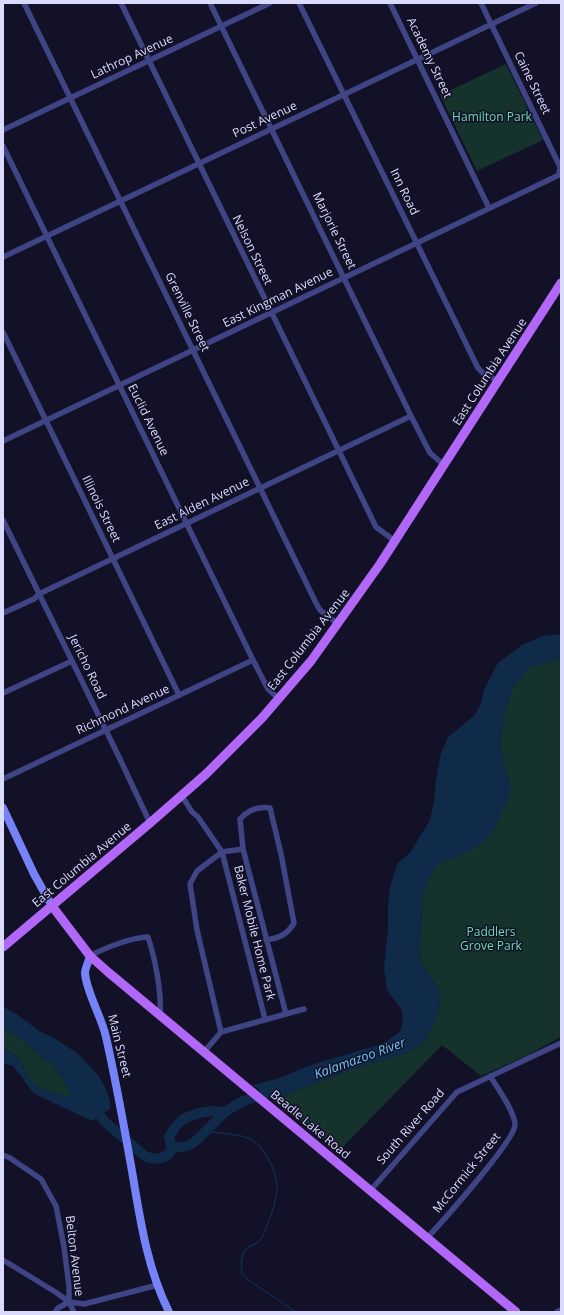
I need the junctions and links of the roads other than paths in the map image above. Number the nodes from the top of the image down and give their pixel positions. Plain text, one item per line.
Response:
1 (24, 3) edge
2 (121, 3) edge
3 (210, 3) edge
4 (270, 3) edge
5 (299, 3) edge
6 (390, 3) edge
7 (481, 3) edge
8 (536, 3) edge
9 (492, 25) junction
10 (221, 26) junction
11 (418, 60) junction
12 (148, 61) junction
13 (345, 95) junction
14 (70, 98) junction
15 (271, 129) junction
16 (3, 130) edge
17 (3, 146) edge
18 (198, 164) junction
19 (560, 172) edge
20 (121, 201) junction
21 (489, 208) junction
22 (47, 236) junction
23 (417, 243) junction
24 (3, 257) edge
25 (344, 278) junction
26 (561, 283) edge
27 (271, 313) junction
28 (3, 332) edge
29 (193, 350) junction
30 (499, 381) junction
31 (120, 385) junction
32 (411, 416) junction
33 (46, 421) junction
34 (3, 441) edge
35 (338, 451) junction
36 (444, 465) junction
37 (260, 488) junction
38 (3, 520) edge
39 (186, 523) junction
40 (395, 541) junction
41 (113, 558) junction
42 (39, 594) junction
43 (3, 613) edge
44 (338, 624) junction
45 (253, 660) junction
46 (72, 661) junction
47 (3, 693) edge
48 (179, 695) junction
49 (279, 698) junction
50 (105, 730) junction
51 (3, 779) edge
52 (184, 794) junction
53 (3, 808) edge
54 (150, 823) junction
55 (243, 849) junction
56 (222, 852) junction
57 (52, 906) junction
58 (266, 940) junction
59 (3, 947) edge
60 (90, 956) junction
61 (304, 1009) dead end
62 (286, 1014) junction
63 (160, 1016) junction
64 (265, 1019) junction
65 (221, 1032) junction
66 (561, 1043) edge
67 (204, 1052) junction
68 (490, 1076) junction
69 (3, 1155) edge
70 (370, 1191) junction
71 (427, 1238) junction
72 (3, 1260) edge
73 (158, 1285) junction
74 (68, 1302) junction
75 (561, 1310) edge
76 (55, 1312) edge
77 (74, 1312) edge
78 (169, 1312) edge
79 (516, 1312) edge
80 (557, 1312) edge

1 - 14 street, Grenville Street
2 - 12 street, Nelson Street
3 - 10 street, Marjorie Street
4 - 10 street, Lathrop Avenue
5 - 13 street, Inn Road
6 - 11 street, Academy Street
7 - 9 street, Caine Street
8 - 9 street, Post Avenue
9 - 11 street, Post Avenue
9 - 19 street, Caine Street
10 - 12 street, Lathrop Avenue
10 - 15 street, Marjorie Street
11 - 13 street, Post Avenue
11 - 21 street, Academy Street
12 - 14 street, Lathrop Avenue
12 - 18 street, Nelson Street
13 - 15 street, Post Avenue
13 - 23 street, Inn Road
14 - 16 street, Lathrop Avenue
14 - 20 street, Grenville Street
15 - 18 street, Post Avenue
15 - 25 street, Marjorie Street
17 - 22 street, Euclid Avenue
18 - 20 street, Post Avenue
18 - 27 street, Nelson Street
19 - 21 street, East Kingman Avenue
20 - 22 street, Post Avenue
20 - 29 street, Grenville Street
21 - 23 street, East Kingman Avenue
22 - 24 street, Post Avenue
22 - 31 street, Euclid Avenue
23 - 25 street, East Kingman Avenue
23 - 30 street, Inn Road
25 - 27 street, East Kingman Avenue
25 - 32 street, Marjorie Street
26 - 30 main road, East Columbia Avenue
27 - 29 street, East Kingman Avenue
27 - 35 street, Nelson Street
28 - 33 street, Illinois Street
29 - 31 street, East Kingman Avenue
29 - 37 street, Grenville Street
30 - 36 main road, East Columbia Avenue
31 - 33 street, East Kingman Avenue
31 - 39 street, Euclid Avenue
32 - 35 street, East Alden Avenue
32 - 36 street, Marjorie Street
33 - 34 street, East Kingman Avenue
33 - 41 street, Illinois Street
35 - 37 street, East Alden Avenue
35 - 40 street, Nelson Street
36 - 40 main road, East Columbia Avenue
37 - 39 street, East Alden Avenue
37 - 44 street, Grenville Street
38 - 42 street, Jericho Road
39 - 41 street, East Alden Avenue
39 - 45 street, Euclid Avenue
40 - 44 main road, East Columbia Avenue
41 - 42 street, East Alden Avenue
41 - 48 street, Illinois Street
42 - 43 street, East Alden Avenue
42 - 46 street, Jericho Road
44 - 49 main road, East Columbia Avenue
45 - 48 street, Richmond Avenue
45 - 49 street, Euclid Avenue
46 - 47 street
46 - 50 street, Jericho Road
48 - 50 street, Richmond Avenue
49 - 52 main road, East Columbia Avenue
50 - 51 street, Richmond Avenue
50 - 54 street, Jericho Road
52 - 54 main road, East Columbia Avenue
52 - 56 street
53 - 57 street
54 - 57 main road, East Columbia Avenue
55 - 56 street, Baker Mobile Home Park
55 - 58 street, Baker Mobile Home Park
55 - 58 street, Baker Mobile Home Park
56 - 64 street, Baker Mobile Home Park
56 - 65 street, Baker Mobile Home Park
57 - 59 main road, East Columbia Avenue
57 - 60 main road
58 - 62 street, Baker Mobile Home Park
60 - 63 main road, Beadle Lake Road
60 - 63 street
60 - 73 street, Main Street
61 - 62 street, Baker Mobile Home Park
62 - 64 street, Baker Mobile Home Park
63 - 67 main road, Beadle Lake Road
64 - 65 street, Baker Mobile Home Park
65 - 67 street
66 - 68 street, South River Road
67 - 70 main road, Beadle Lake Road
68 - 70 street, South River Road
68 - 71 street, McCormick Street
69 - 74 street, Belton Avenue
70 - 71 main road, Beadle Lake Road
71 - 79 main road, Beadle Lake Road
72 - 74 street
73 - 74 street
73 - 78 street, Main Street
74 - 76 street
74 - 77 street, Belton Avenue
75 - 80 street

